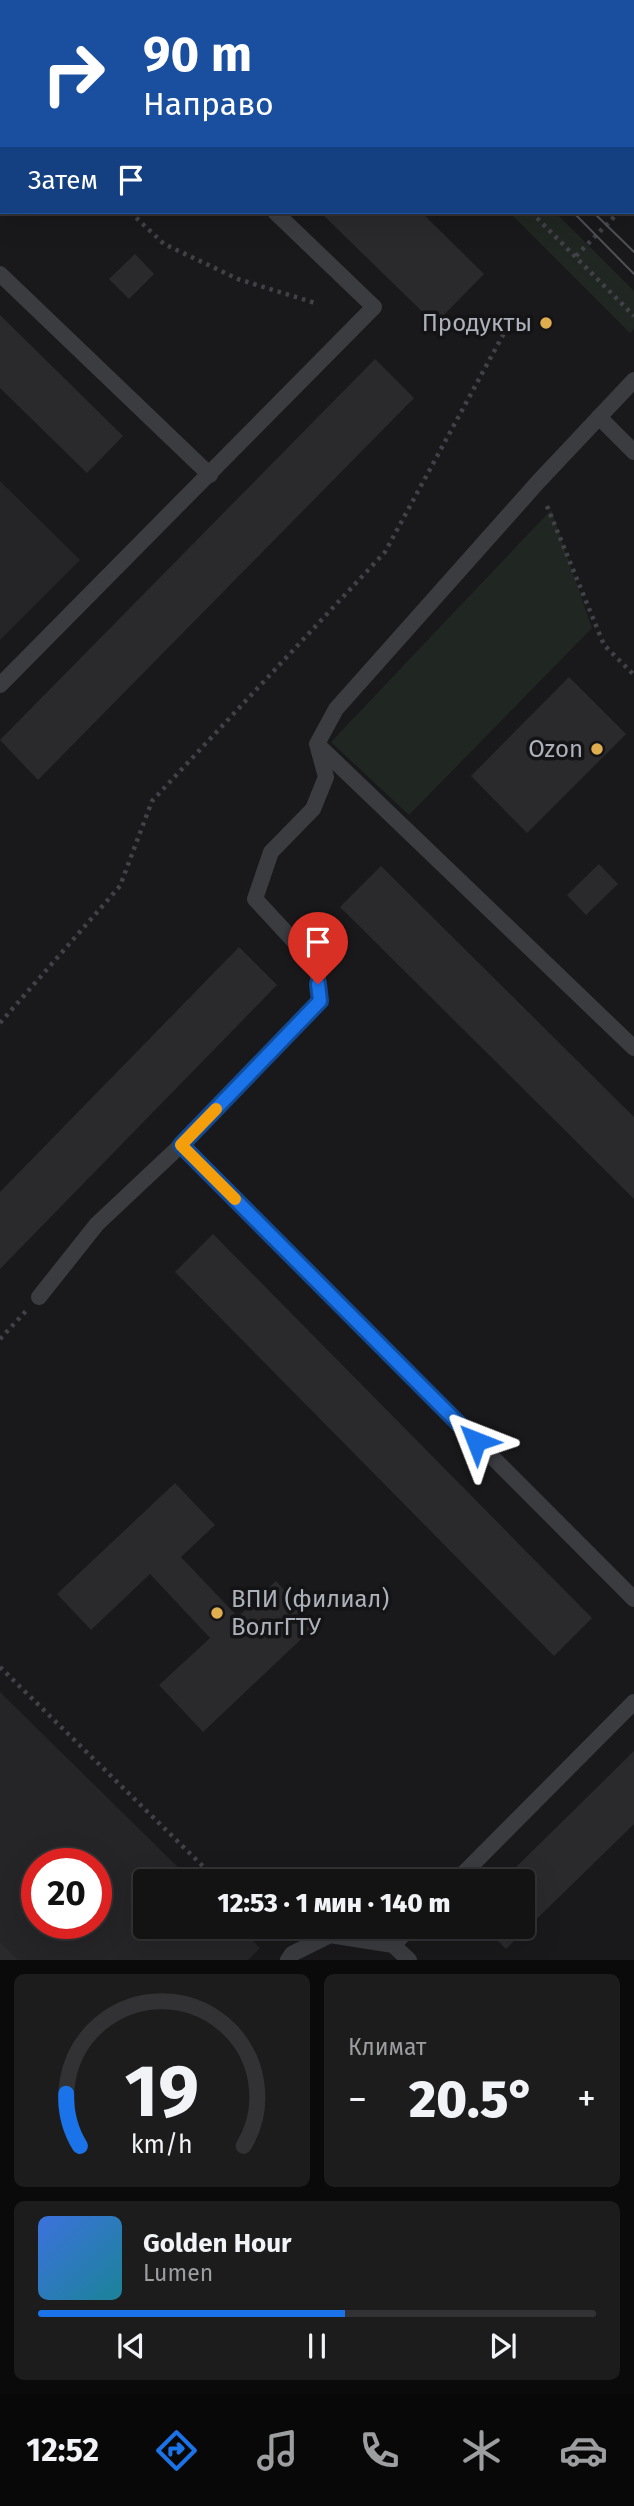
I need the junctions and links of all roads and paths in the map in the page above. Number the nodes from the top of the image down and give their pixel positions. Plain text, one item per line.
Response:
1 (132, 214) edge
2 (277, 214) edge
3 (533, 214) edge
4 (616, 214) edge
5 (576, 256) junction
6 (0, 274) edge
7 (315, 303) dead end
8 (634, 316) edge
9 (510, 322) dead end
10 (634, 380) edge
11 (599, 417) junction
12 (634, 452) edge
13 (210, 475) junction
14 (538, 482) junction
15 (634, 675) edge
16 (0, 685) edge
17 (317, 744) junction
18 (0, 1023) edge
19 (634, 1048) edge
20 (181, 1145) junction
21 (39, 1297) joint
22 (0, 1339) edge
23 (634, 1599) edge
24 (0, 1667) edge
25 (634, 1702) edge
26 (206, 1869) edge
27 (468, 1869) edge
28 (399, 1939) edge
29 (393, 1945) junction
30 (288, 1960) edge
31 (409, 1960) edge

1 - 7 path
2 - 13 lane
3 - 5 path
4 - 5 path
5 - 8 path
6 - 13 lane
9 - 18 path
10 - 11 lane
11 - 12 lane
11 - 14 lane
13 - 16 lane
14 - 15 path
14 - 17 lane
17 - 19 lane
17 - 20 lane
20 - 21 lane
20 - 23 lane
21 - 22 path
24 - 26 path
25 - 27 lane
28 - 29 lane
29 - 30 lane
29 - 31 lane

